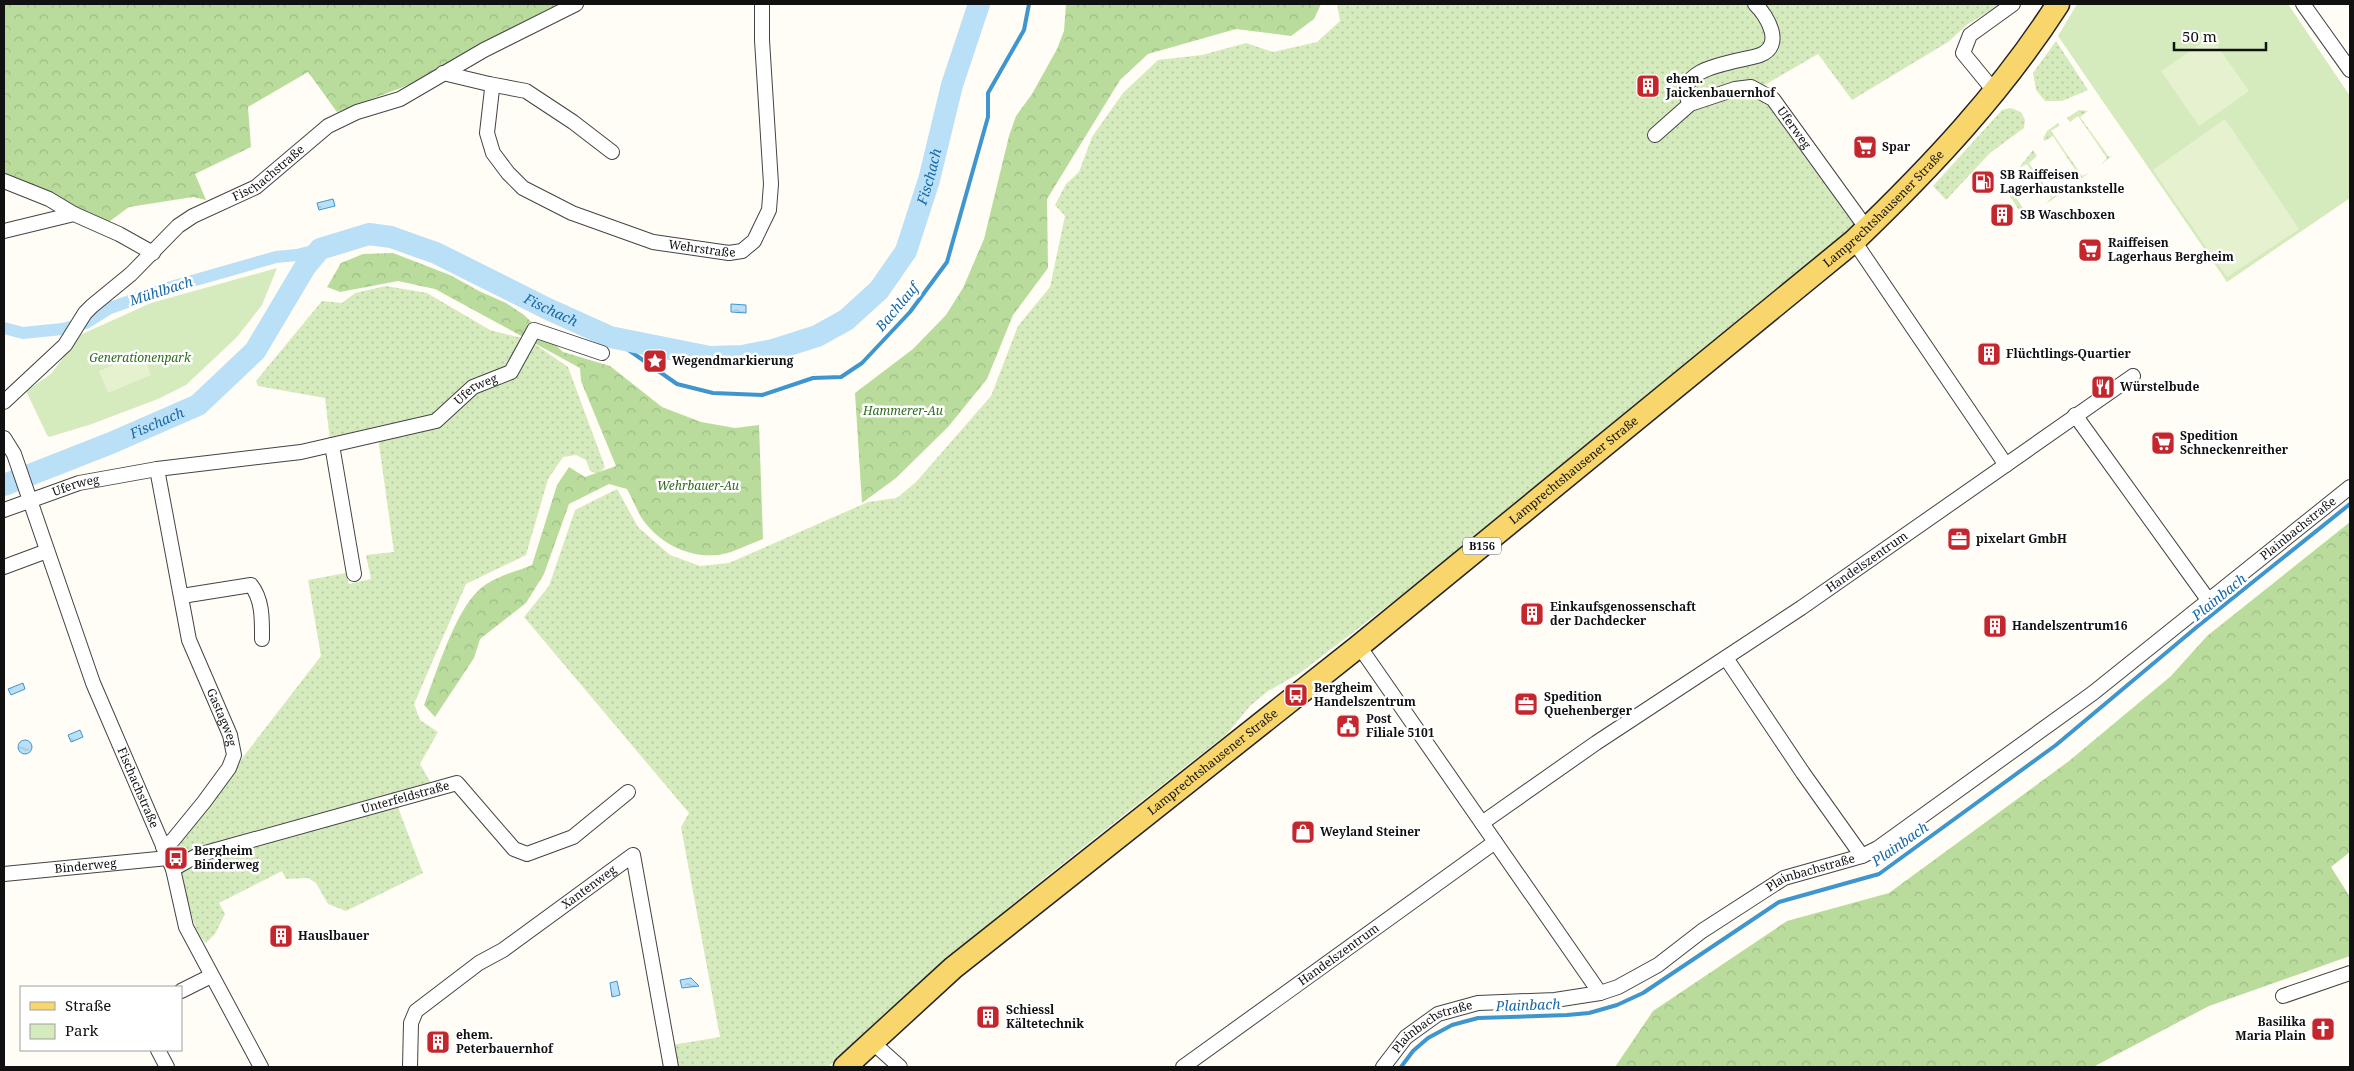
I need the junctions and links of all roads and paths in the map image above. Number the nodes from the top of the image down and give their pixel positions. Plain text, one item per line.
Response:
1 (576, 4) edge
2 (762, 4) edge
3 (1755, 4) edge
4 (2013, 4) edge
5 (2058, 4) edge
6 (2303, 4) edge
7 (2350, 70) edge
8 (443, 73) junction
9 (489, 84) junction
10 (1995, 92) junction
11 (1690, 104) junction
12 (1655, 135) dead end
13 (612, 152) dead end
14 (4, 181) edge
15 (74, 214) junction
16 (4, 231) edge
17 (1861, 235) junction
18 (153, 253) junction
19 (602, 353) dead end
20 (2133, 376) dead end
21 (4, 402) edge
22 (2074, 415) junction
23 (4, 438) edge
24 (332, 445) junction
25 (2006, 465) junction
26 (157, 469) junction
27 (2350, 487) edge
28 (30, 501) junction
29 (4, 510) edge
30 (48, 551) junction
31 (4, 567) edge
32 (354, 574) dead end
33 (182, 596) junction
34 (2209, 601) junction
35 (262, 639) dead end
36 (1359, 646) junction
37 (1726, 658) junction
38 (628, 792) dead end
39 (1482, 823) junction
40 (1495, 842) junction
41 (1862, 856) junction
42 (168, 858) junction
43 (4, 874) edge
44 (2350, 973) edge
45 (211, 976) junction
46 (182, 990) edge
47 (1600, 992) junction
48 (2283, 996) dead end
49 (868, 1044) junction
50 (159, 1051) edge
51 (167, 1067) edge
52 (261, 1067) edge
53 (410, 1067) edge
54 (671, 1067) edge
55 (845, 1067) edge
56 (900, 1067) edge
57 (1183, 1067) edge
58 (1383, 1067) edge

1 - 8 street, Fischachstraße
2 - 9 street, Wehrstraße
3 - 11 street
4 - 10 street
5 - 10 main road, Lamprechtshausener Straße / B156
6 - 7 street
8 - 9 street
8 - 18 street, Fischachstraße
9 - 13 street
10 - 17 main road, Lamprechtshausener Straße / B156
11 - 12 street, Uferweg
11 - 17 street, Uferweg
14 - 15 street
15 - 16 street
15 - 18 street
17 - 25 street
17 - 36 main road, Lamprechtshausener Straße / B156
18 - 21 street, Fischachstraße
19 - 24 street, Uferweg
20 - 22 street, Handelszentrum
22 - 25 street, Handelszentrum
22 - 34 street
23 - 28 street, Fischachstraße
24 - 26 street, Uferweg
24 - 32 street
25 - 37 street, Handelszentrum
26 - 28 street, Uferweg
26 - 33 street, Gastagweg
27 - 34 street, Plainbachstraße
28 - 29 street
28 - 30 street, Fischachstraße
30 - 31 street
30 - 42 street, Fischachstraße
33 - 35 street
33 - 42 street, Gastagweg
34 - 41 street, Plainbachstraße
36 - 39 street
36 - 49 main road, Lamprechtshausener Straße / B156
37 - 39 street, Handelszentrum
37 - 41 street
38 - 42 street, Unterfeldstraße
39 - 40 street
40 - 47 street
40 - 57 street, Handelszentrum
41 - 47 street, Plainbachstraße
42 - 43 street, Binderweg
42 - 45 street, Fischachstraße
44 - 48 street
45 - 46 street
45 - 52 street, Fischachstraße
47 - 58 street, Plainbachstraße
49 - 55 main road, B156
49 - 56 street
50 - 51 street
53 - 54 street, Xantenweg

